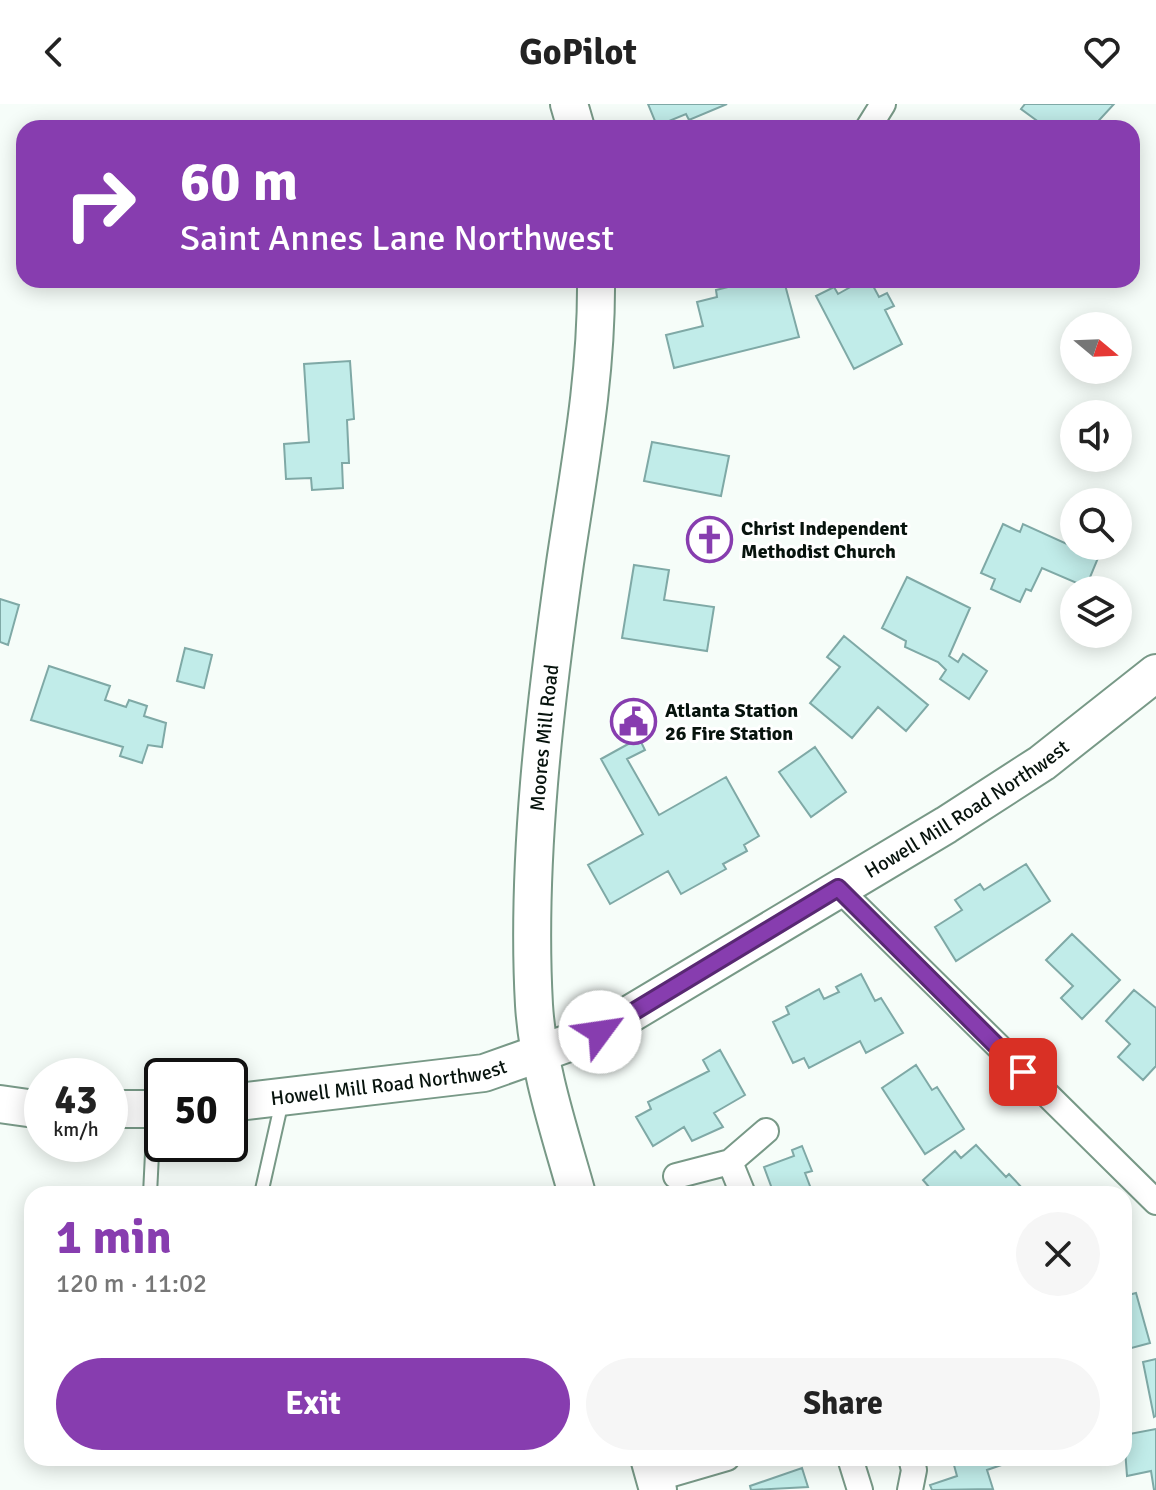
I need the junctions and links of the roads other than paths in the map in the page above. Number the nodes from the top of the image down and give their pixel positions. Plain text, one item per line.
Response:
1 (596, 288) edge
2 (1156, 673) edge
3 (838, 888) junction
4 (542, 1055) junction
5 (282, 1098) junction
6 (248, 1101) edge
7 (0, 1104) edge
8 (24, 1107) edge
9 (766, 1131) dead end
10 (153, 1162) edge
11 (730, 1162) junction
12 (676, 1176) dead end
13 (151, 1186) edge
14 (263, 1186) edge
15 (575, 1186) edge
16 (740, 1186) edge
17 (1156, 1202) edge
18 (695, 1466) edge
19 (852, 1466) edge
20 (913, 1466) edge
21 (654, 1476) edge
22 (860, 1490) edge
23 (910, 1490) edge

1 - 4 main road, Moores Mill Road
2 - 3 main road, Howell Mill Road Northwest
3 - 4 main road, Howell Mill Road Northwest
3 - 17 street
4 - 5 main road, Howell Mill Road Northwest
4 - 15 main road, Moores Mill Road
5 - 6 main road, Howell Mill Road Northwest
5 - 14 lane
7 - 8 main road
9 - 11 street
10 - 13 lane
11 - 12 street
11 - 16 street
18 - 21 street
19 - 22 street
20 - 23 street

